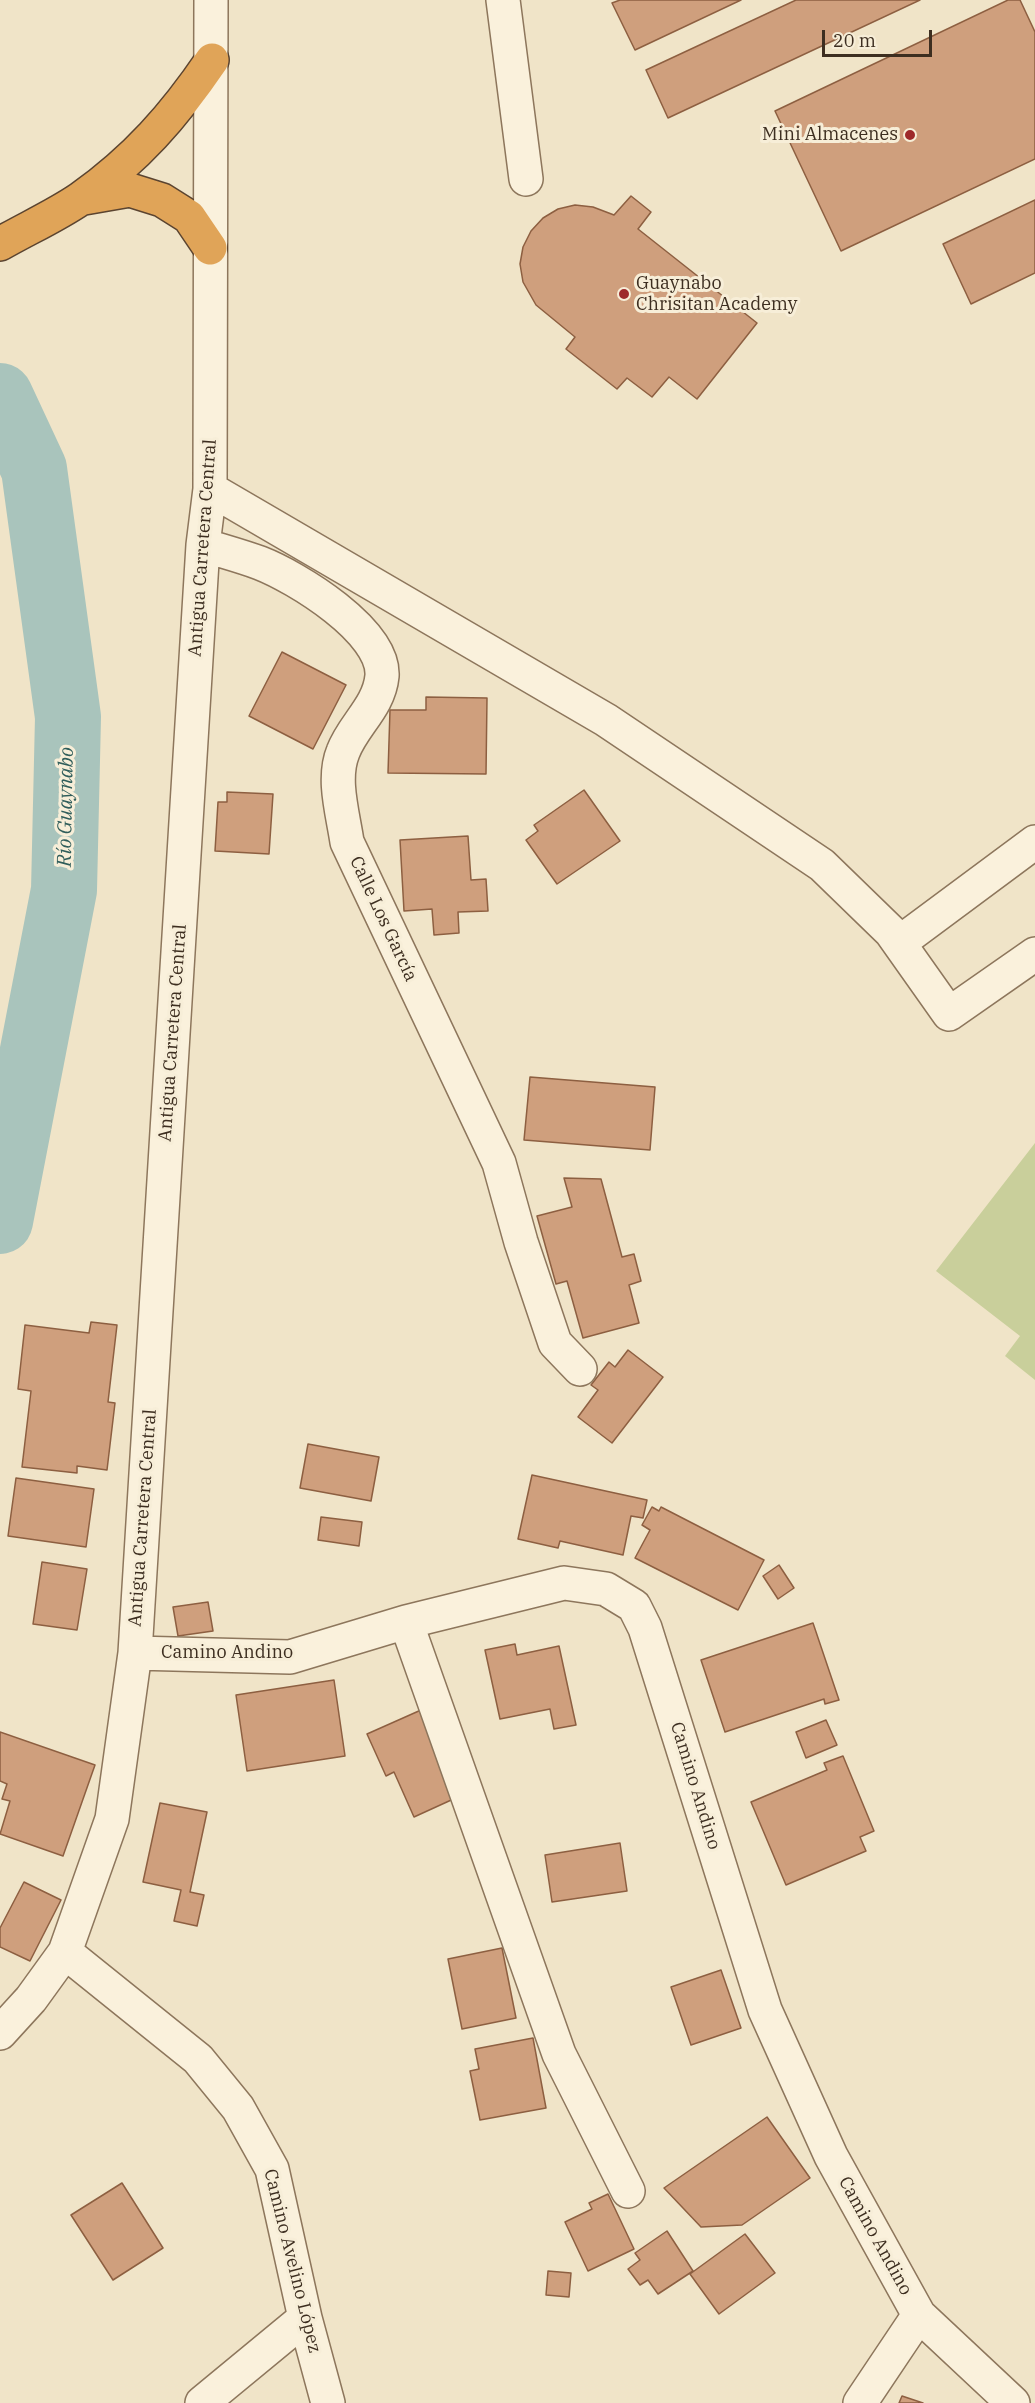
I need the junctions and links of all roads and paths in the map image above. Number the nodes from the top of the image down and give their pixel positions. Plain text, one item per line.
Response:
1 (211, 0) edge
2 (503, 0) edge
3 (212, 60) junction
4 (526, 179) dead end
5 (80, 199) junction
6 (0, 244) edge
7 (210, 248) junction
8 (210, 489) junction
9 (203, 545) junction
10 (1035, 842) edge
11 (899, 942) junction
12 (1035, 954) edge
13 (580, 1369) dead end
14 (406, 1622) junction
15 (135, 1653) junction
16 (65, 1952) junction
17 (0, 2033) edge
18 (628, 2191) dead end
19 (919, 2315) junction
20 (305, 2318) junction
21 (202, 2403) edge
22 (328, 2403) edge
23 (860, 2403) edge
24 (1013, 2403) edge

1 - 3 street, Antigua Carretera Central
2 - 4 street
3 - 5 highway
3 - 7 street, Antigua Carretera Central
5 - 6 highway
5 - 7 highway
7 - 8 street, Antigua Carretera Central
8 - 9 street, Antigua Carretera Central
8 - 11 street
9 - 13 street, Calle Los García
9 - 15 street, Antigua Carretera Central
10 - 11 street
11 - 12 street
14 - 15 street, Camino Andino
14 - 18 street
14 - 19 street, Camino Andino
15 - 16 street, Antigua Carretera Central
16 - 17 street, Antigua Carretera Central
16 - 20 street, Camino Avelino López
19 - 23 street
19 - 24 street, Camino Andino
20 - 21 street
20 - 22 street, Camino Avelino López

